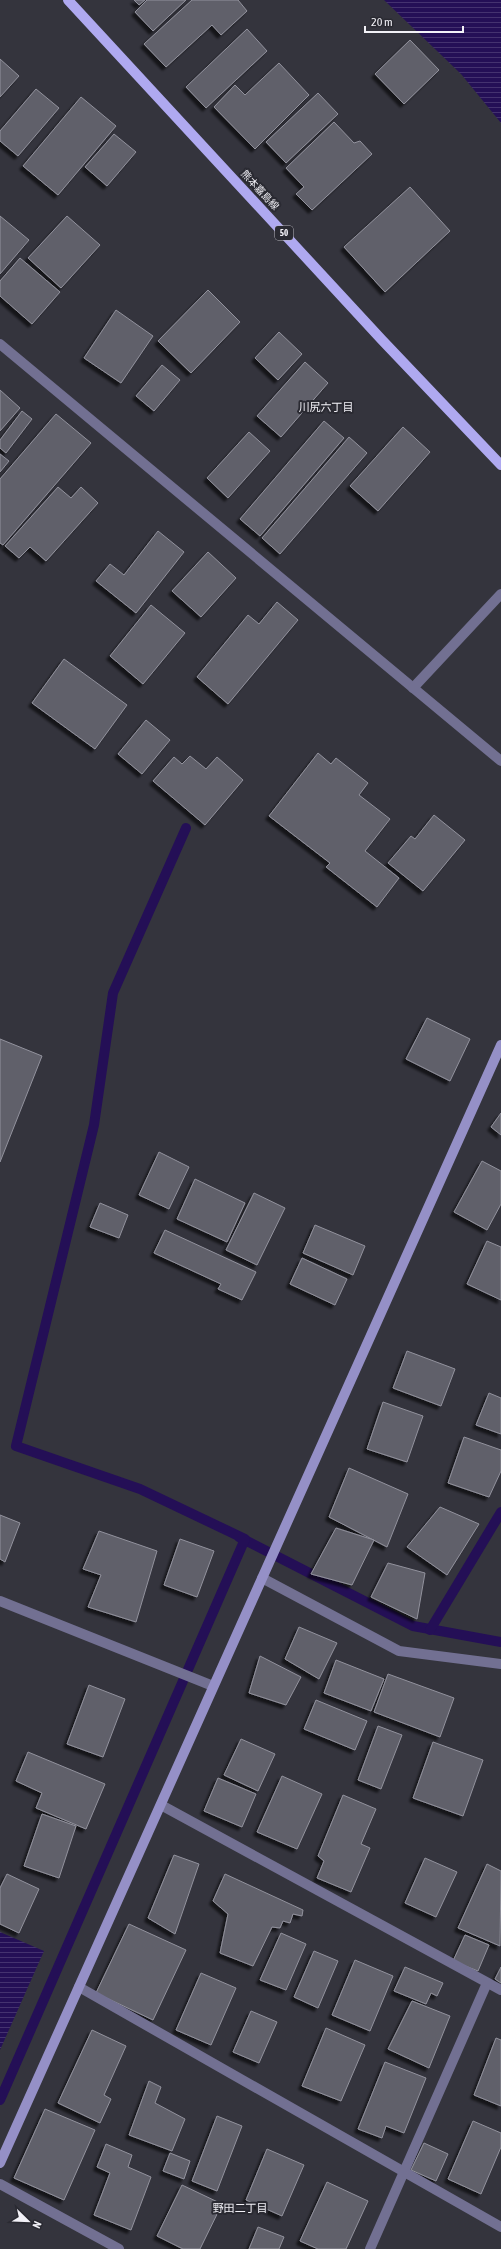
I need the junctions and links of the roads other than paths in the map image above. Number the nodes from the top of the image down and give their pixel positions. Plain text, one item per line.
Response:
1 (68, 0) edge
2 (0, 344) edge
3 (501, 465) edge
4 (501, 594) edge
5 (412, 688) junction
6 (501, 761) edge
7 (501, 1045) edge
8 (262, 1578) junction
9 (0, 1601) edge
10 (501, 1664) edge
11 (213, 1686) junction
12 (160, 1805) junction
13 (487, 1983) junction
14 (79, 1987) junction
15 (501, 1990) edge
16 (0, 2164) edge
17 (404, 2173) junction
18 (0, 2184) edge
19 (501, 2227) edge
20 (119, 2249) edge
21 (370, 2249) edge

1 - 3 main road, 熊本嘉島線 / 50
2 - 5 street
4 - 5 street
5 - 6 street
7 - 8 street
8 - 10 street
8 - 11 street
9 - 11 street
11 - 12 street
12 - 13 street
12 - 14 street
13 - 15 street
13 - 17 street
14 - 16 street
14 - 17 street
17 - 19 street
17 - 21 street
18 - 20 street

